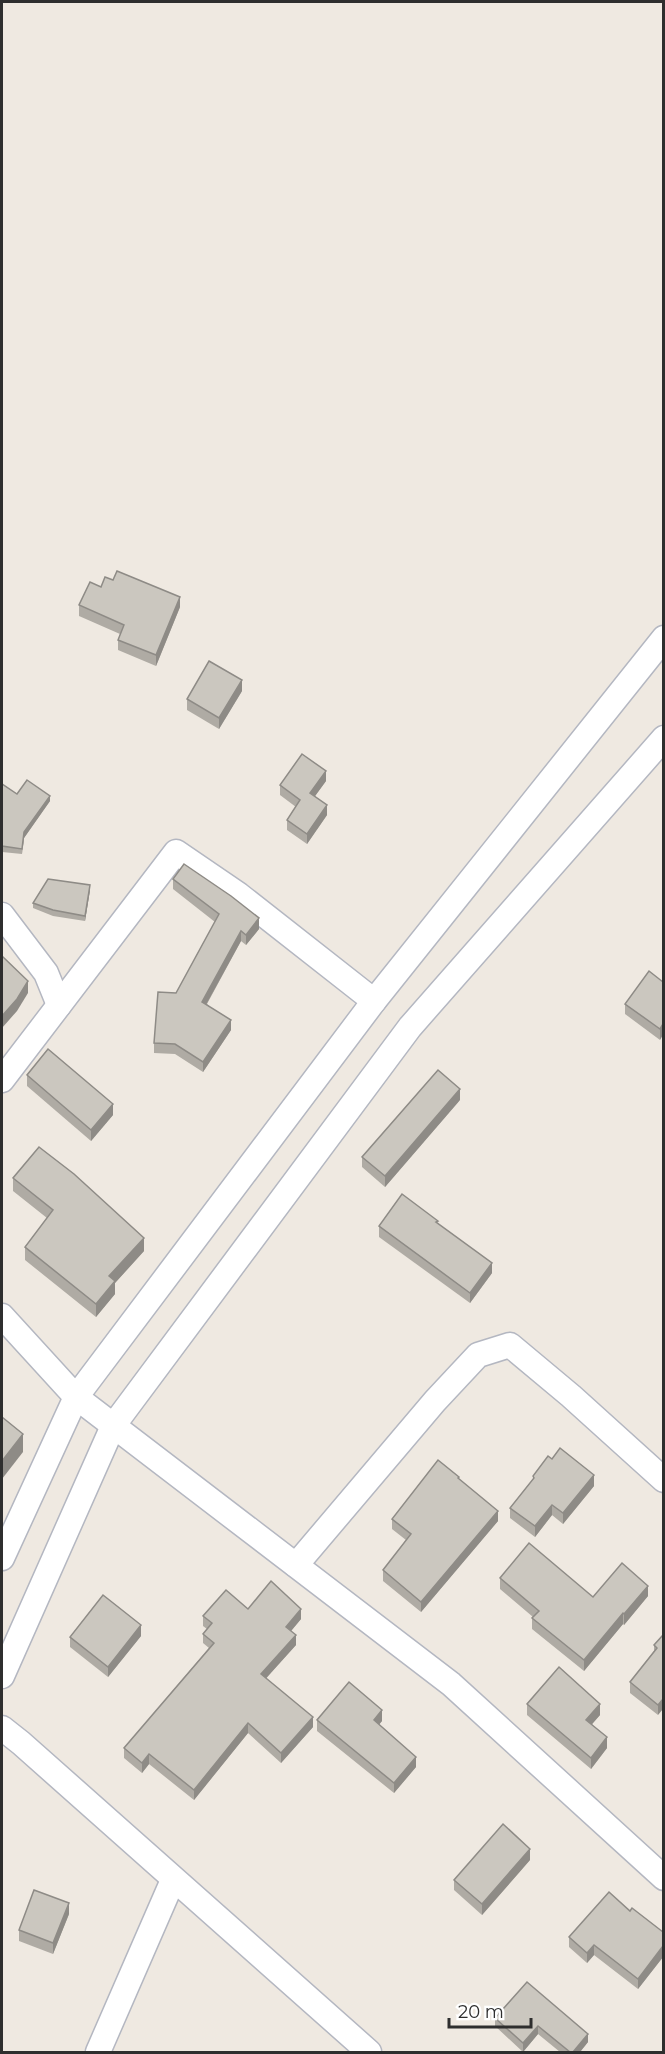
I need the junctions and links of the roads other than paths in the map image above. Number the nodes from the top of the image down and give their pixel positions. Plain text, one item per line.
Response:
1 (663, 638) edge
2 (663, 738) edge
3 (2, 915) edge
4 (374, 1001) junction
5 (59, 1005) junction
6 (2, 1080) edge
7 (2, 1316) edge
8 (76, 1397) junction
9 (113, 1426) junction
10 (663, 1480) edge
11 (2, 1558) edge
12 (296, 1564) junction
13 (2, 1676) edge
14 (2, 1728) edge
15 (663, 1878) edge
16 (172, 1880) junction
17 (98, 2052) edge
18 (369, 2052) edge

1 - 4 street
2 - 9 street
3 - 5 street
4 - 5 street
4 - 8 street
5 - 6 street
7 - 8 street
8 - 9 street
8 - 11 street
9 - 12 street
9 - 13 street
10 - 12 street
12 - 15 street
14 - 16 street
16 - 17 street
16 - 18 street

